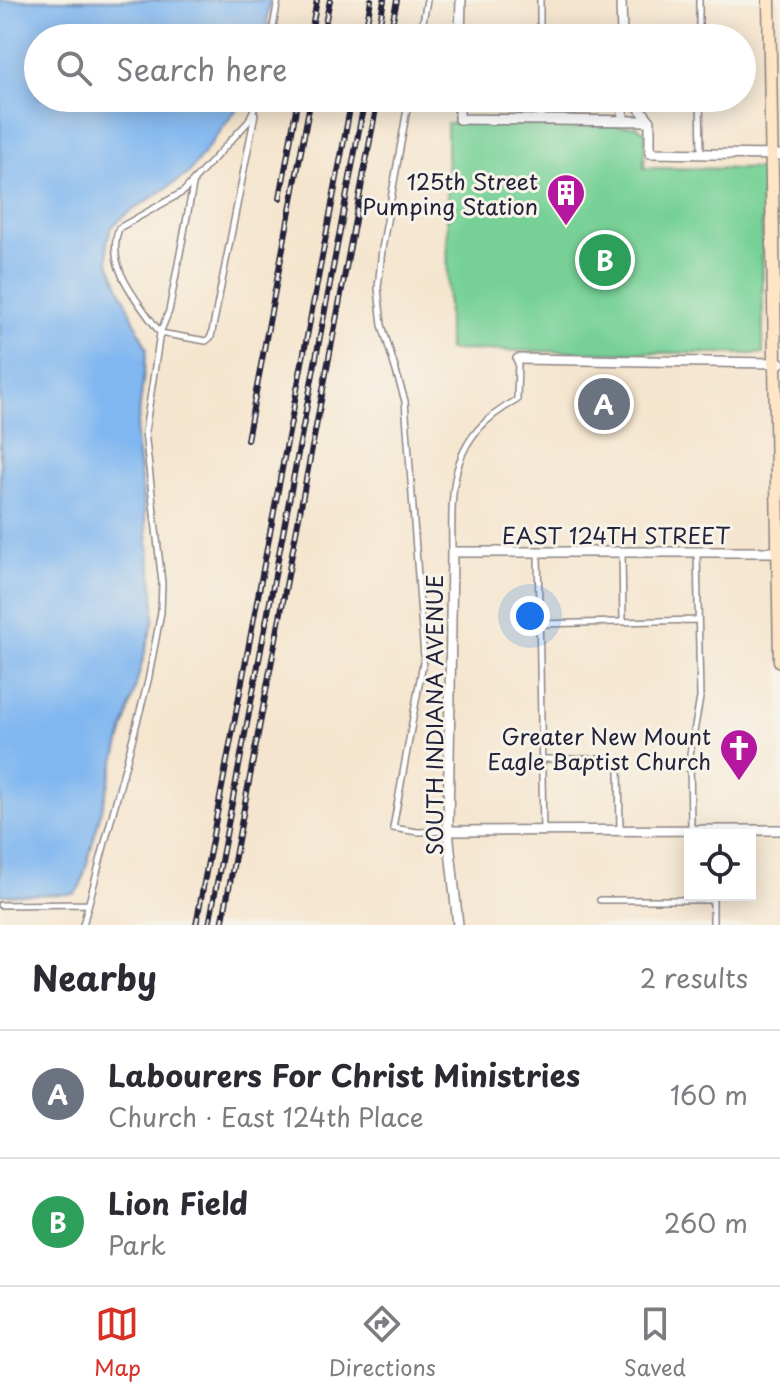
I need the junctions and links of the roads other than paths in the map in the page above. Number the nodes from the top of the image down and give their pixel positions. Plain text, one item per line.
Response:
1 (278, 0) edge
2 (427, 0) edge
3 (461, 0) edge
4 (540, 0) edge
5 (621, 0) edge
6 (699, 0) edge
7 (773, 9) edge
8 (274, 24) edge
9 (423, 24) edge
10 (460, 24) edge
11 (540, 24) edge
12 (622, 24) edge
13 (699, 24) edge
14 (775, 84) edge
15 (253, 112) edge
16 (256, 112) edge
17 (406, 112) edge
18 (459, 112) edge
19 (541, 112) edge
20 (623, 112) edge
21 (643, 112) edge
22 (700, 112) edge
23 (541, 120) junction
24 (623, 121) junction
25 (650, 121) junction
26 (701, 154) junction
27 (775, 155) edge
28 (195, 179) junction
29 (160, 333) junction
30 (518, 359) joint
31 (777, 363) edge
32 (778, 435) edge
33 (452, 552) junction
34 (538, 552) junction
35 (622, 552) junction
36 (697, 552) junction
37 (779, 552) edge
38 (698, 620) junction
39 (623, 622) junction
40 (539, 624) junction
41 (780, 661) edge
42 (542, 759) junction
43 (602, 759) dead end
44 (619, 768) dead end
45 (691, 829) edge
46 (684, 830) edge
47 (780, 830) edge
48 (448, 831) junction
49 (620, 831) junction
50 (756, 831) edge
51 (543, 832) junction
52 (684, 899) edge
53 (600, 900) dead end
54 (713, 901) edge
55 (87, 904) junction
56 (0, 905) edge
57 (83, 925) edge
58 (458, 925) edge
59 (713, 925) edge

1 - 8 lane
2 - 9 lane
3 - 10 street
4 - 11 lane
5 - 12 street
6 - 13 lane
7 - 14 main road
14 - 27 main road
15 - 28 lane
16 - 29 lane
17 - 48 lane
18 - 23 street
19 - 23 lane
20 - 24 street
21 - 25 street
22 - 26 lane
23 - 24 street
24 - 25 street
25 - 26 street
26 - 27 street
27 - 31 main road
28 - 29 lane
28 - 29 lane
29 - 55 lane
30 - 31 street
30 - 33 lane
31 - 32 main road
32 - 37 main road
33 - 34 street, EAST 124TH STREET
33 - 48 street, SOUTH INDIANA AVENUE
34 - 35 street, EAST 124TH STREET
34 - 40 lane
35 - 36 street, EAST 124TH STREET
35 - 39 lane
36 - 37 street, EAST 124TH STREET
36 - 38 lane
37 - 41 main road
38 - 39 lane
38 - 45 lane
39 - 40 lane
40 - 42 lane
42 - 43 lane
42 - 51 lane
44 - 49 lane
46 - 49 street
47 - 50 street
48 - 51 street
48 - 58 street, SOUTH INDIANA AVENUE
49 - 51 street
52 - 53 lane
54 - 59 lane
55 - 56 lane
55 - 57 lane

